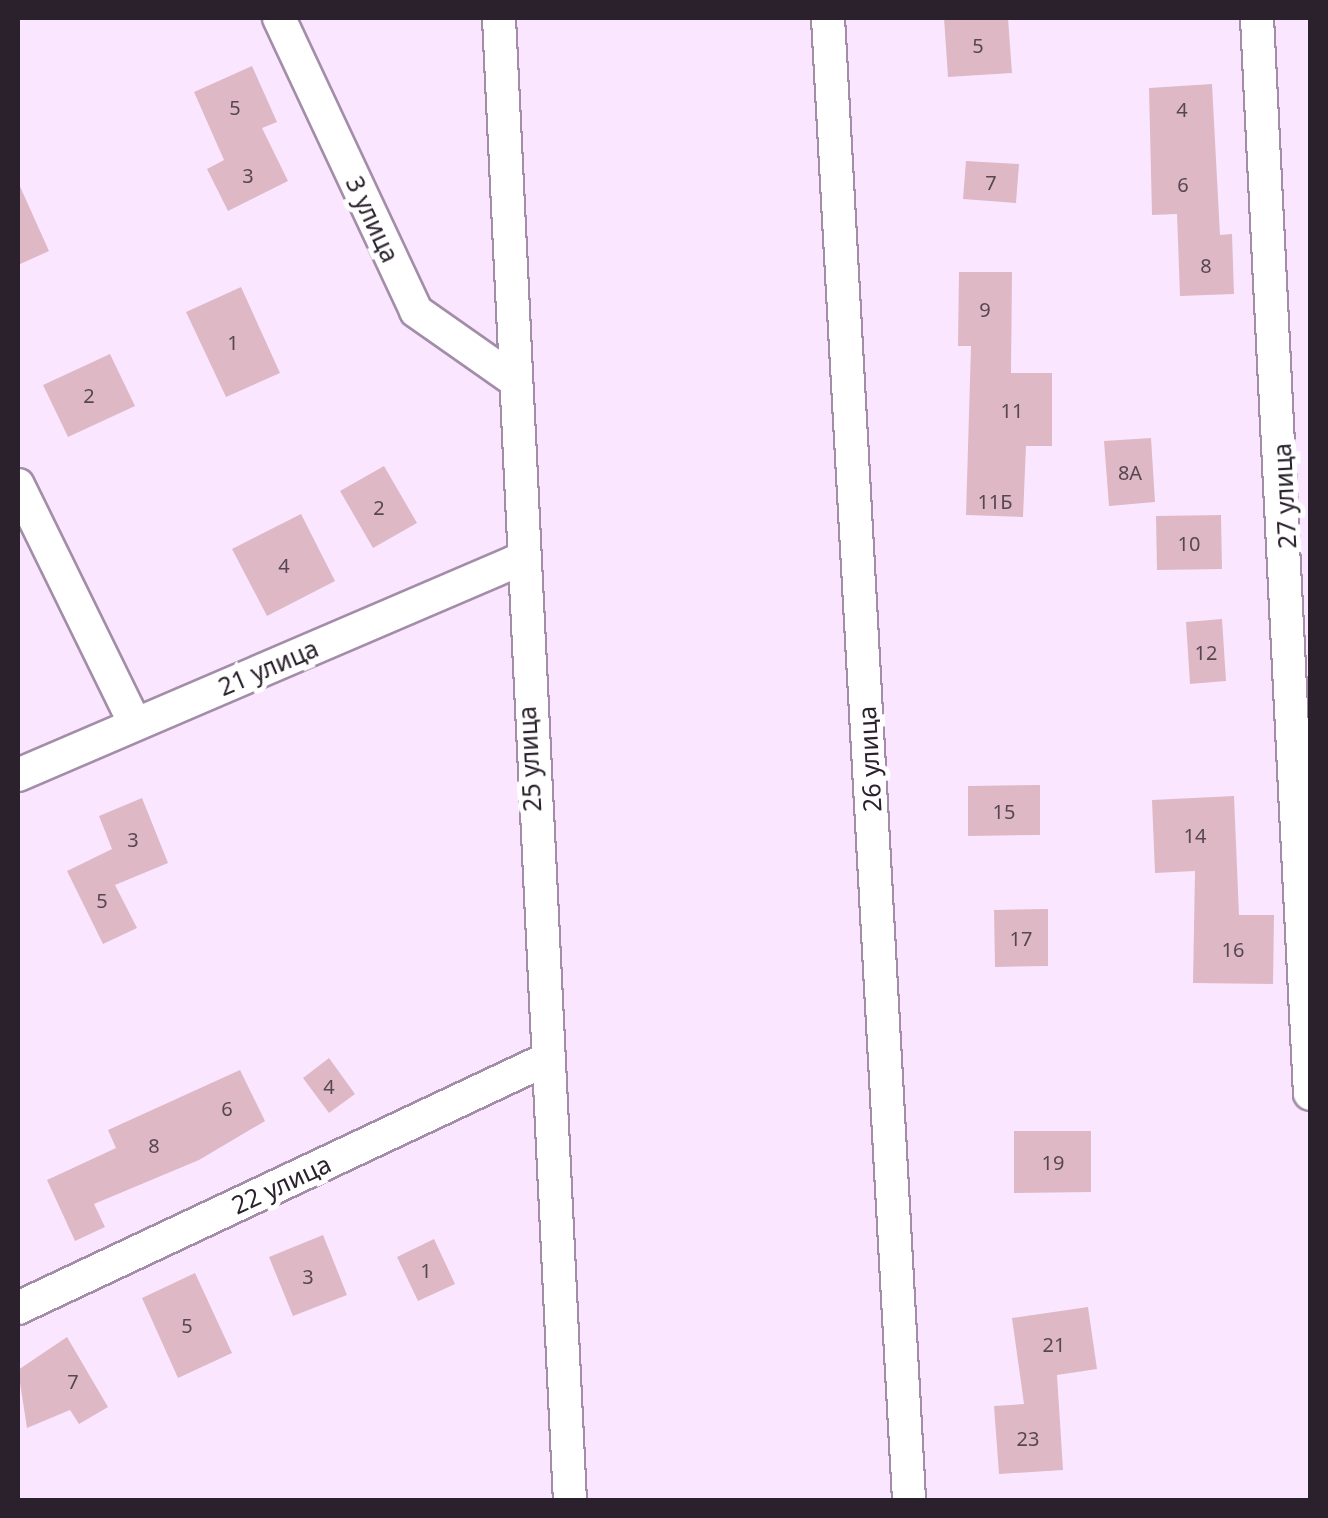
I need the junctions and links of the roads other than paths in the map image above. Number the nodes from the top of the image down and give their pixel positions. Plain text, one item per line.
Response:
1 (280, 18) edge
2 (499, 18) edge
3 (828, 18) edge
4 (1257, 18) edge
5 (514, 380) junction
6 (18, 485) edge
7 (520, 560) junction
8 (1299, 568) edge
9 (135, 724) junction
10 (18, 775) edge
11 (544, 1060) junction
12 (1310, 1094) edge
13 (18, 1308) edge
14 (570, 1500) edge
15 (910, 1500) edge

1 - 5 street, 3 улица
2 - 5 street, 25 улица
3 - 15 street, 26 улица
4 - 8 street, 27 улица
5 - 7 street, 25 улица
6 - 9 street
7 - 9 street, 21 улица
7 - 11 street, 25 улица
8 - 12 street, 27 улица
9 - 10 street, 21 улица
11 - 13 street, 22 улица
11 - 14 street, 25 улица

